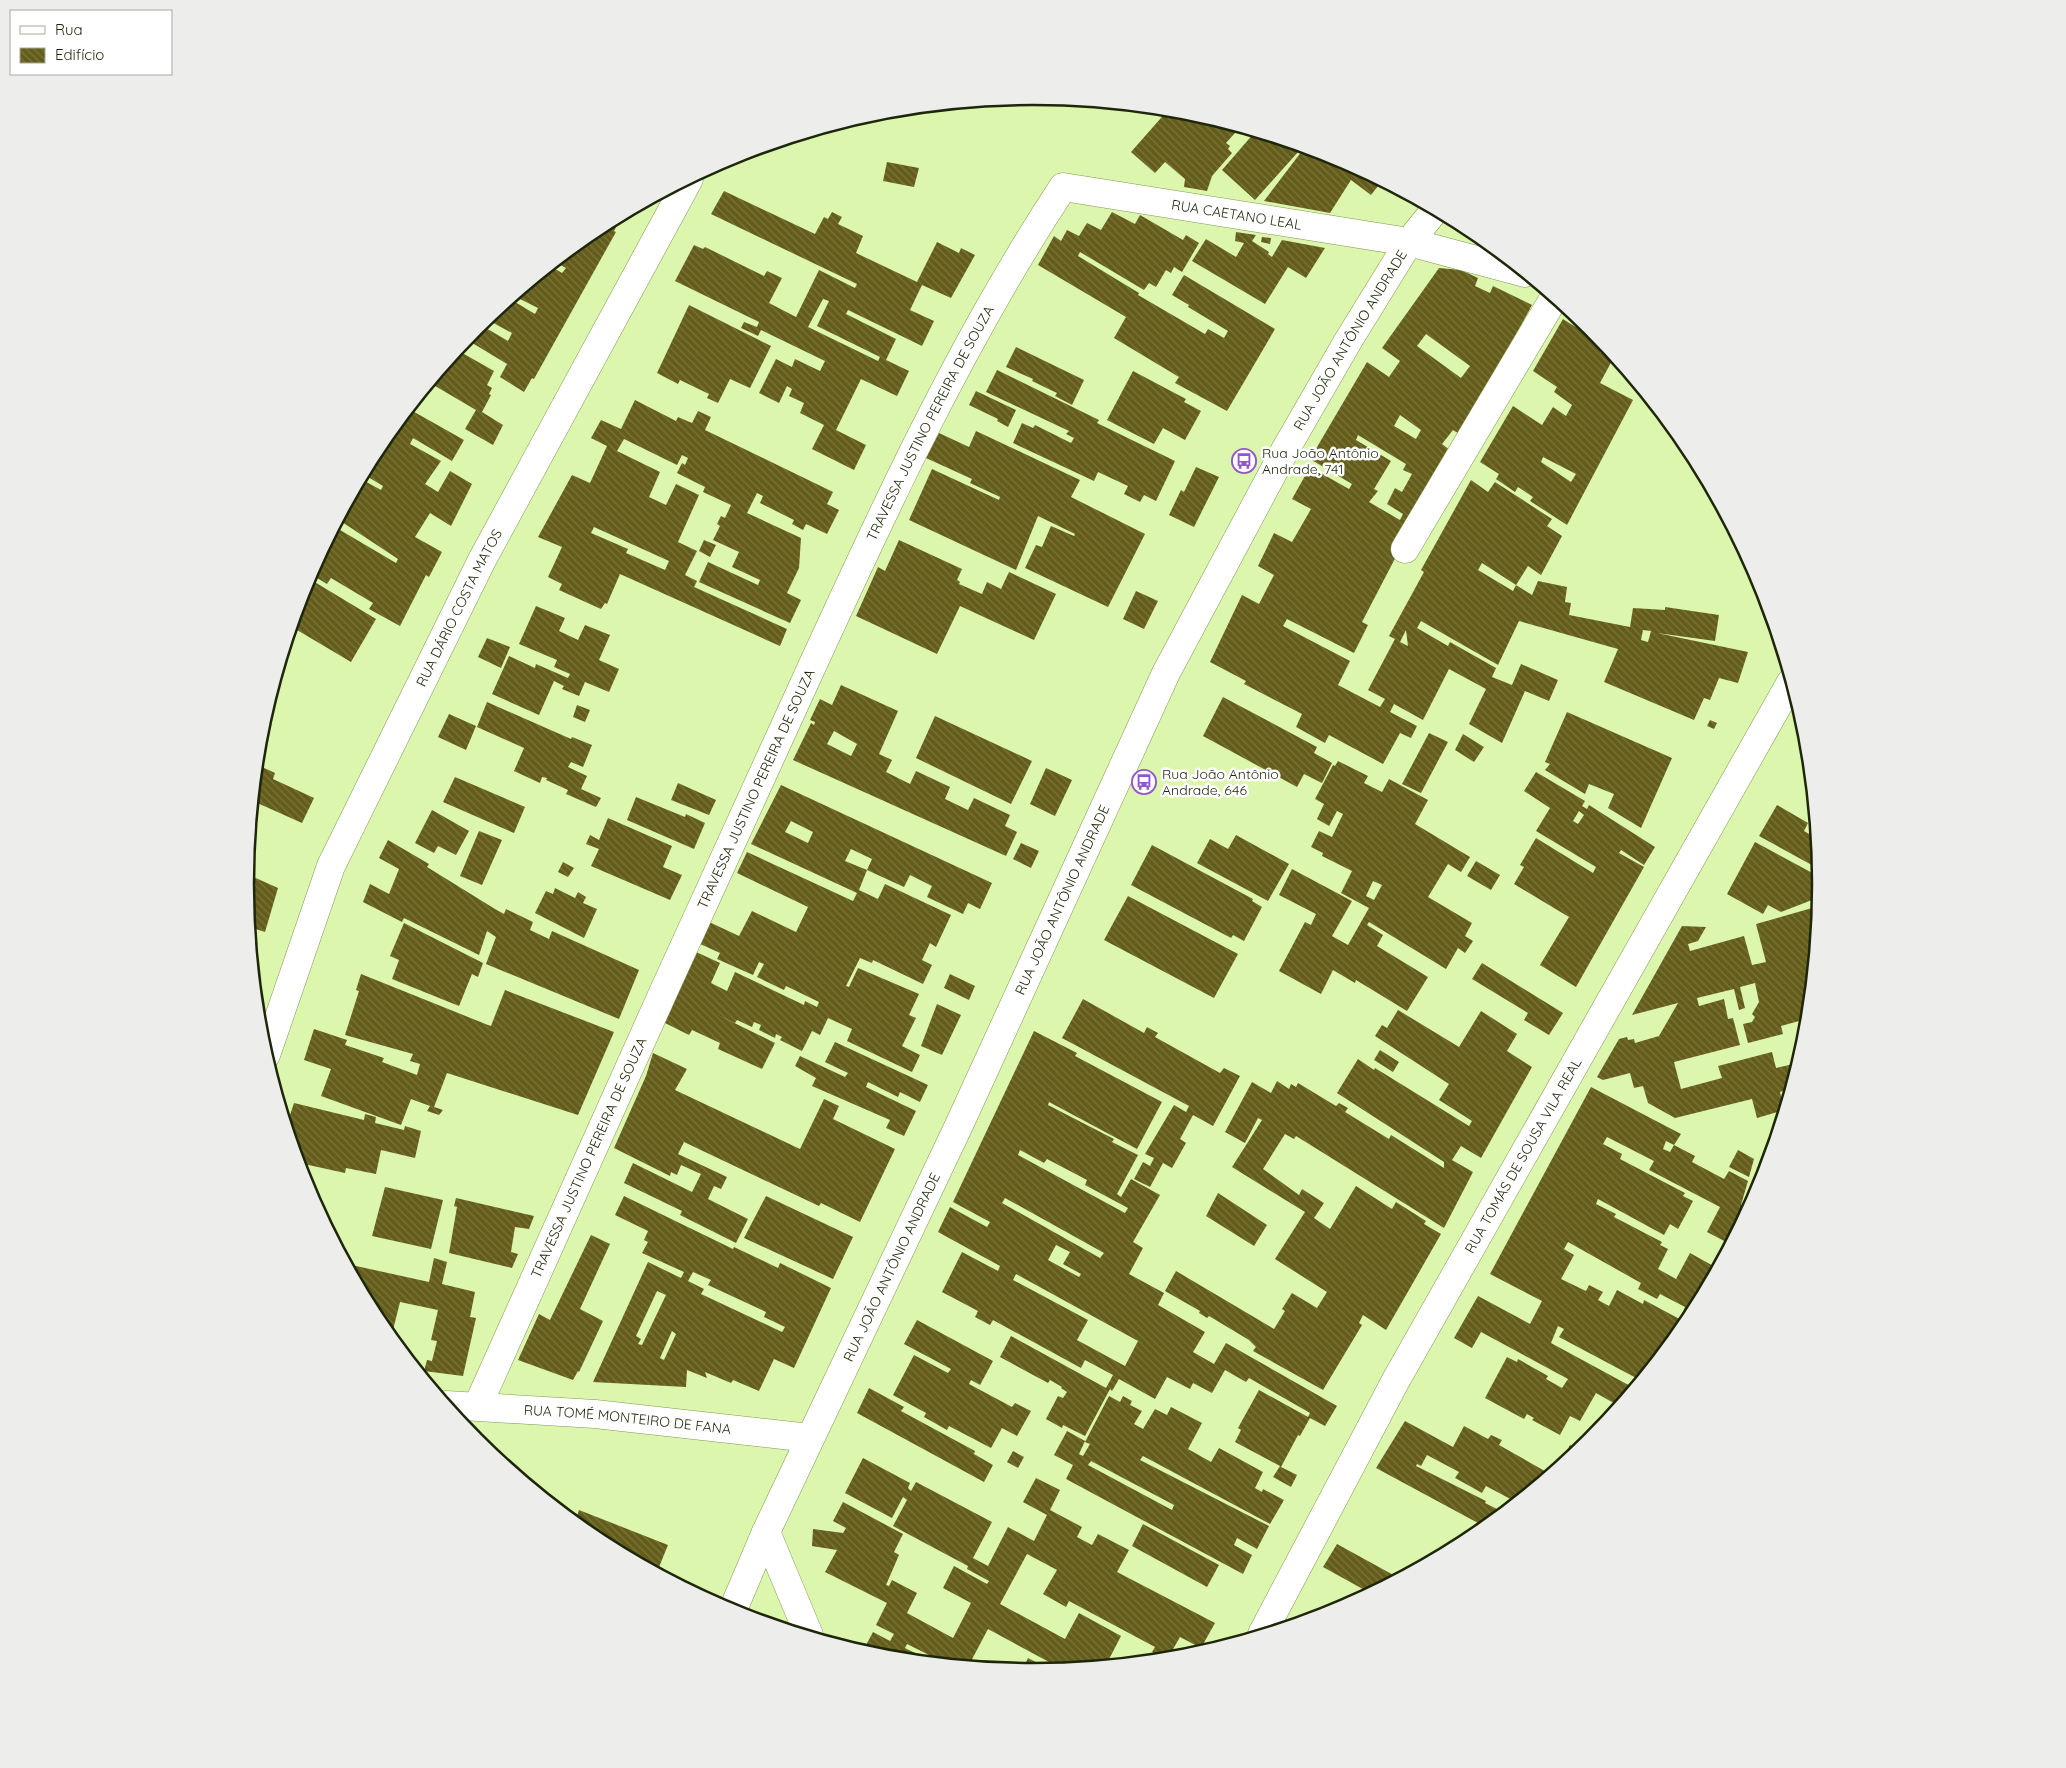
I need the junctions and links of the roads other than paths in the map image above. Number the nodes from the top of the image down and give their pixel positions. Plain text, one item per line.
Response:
1 (686, 186) edge
2 (1063, 188) joint
3 (1431, 214) edge
4 (1409, 242) junction
5 (1511, 269) edge
6 (1551, 302) edge
7 (1405, 549) dead end
8 (1787, 689) edge
9 (270, 1042) edge
10 (454, 1405) edge
11 (478, 1406) junction
12 (810, 1438) junction
13 (766, 1532) junction
14 (735, 1604) edge
15 (1266, 1627) edge
16 (806, 1629) edge

1 - 9 street, RUA DÁRIO COSTA MATOS
2 - 4 street, RUA CAETANO LEAL
2 - 11 street, TRAVESSA JUSTINO PEREIRA DE SOUZA
3 - 4 street, RUA JOÃO ANTÔNIO ANDRADE
4 - 5 street, RUA CAETANO LEAL
4 - 12 street, RUA JOÃO ANTÔNIO ANDRADE
6 - 7 street
8 - 15 street, RUA TOMÁS DE SOUSA VILA REAL
10 - 11 street, RUA TOMÉ MONTEIRO DE FANA
11 - 12 street, RUA TOMÉ MONTEIRO DE FANA
12 - 13 street, RUA JOÃO ANTÔNIO ANDRADE
13 - 14 street, RUA JOÃO ANTÔNIO ANDRADE
13 - 16 street

